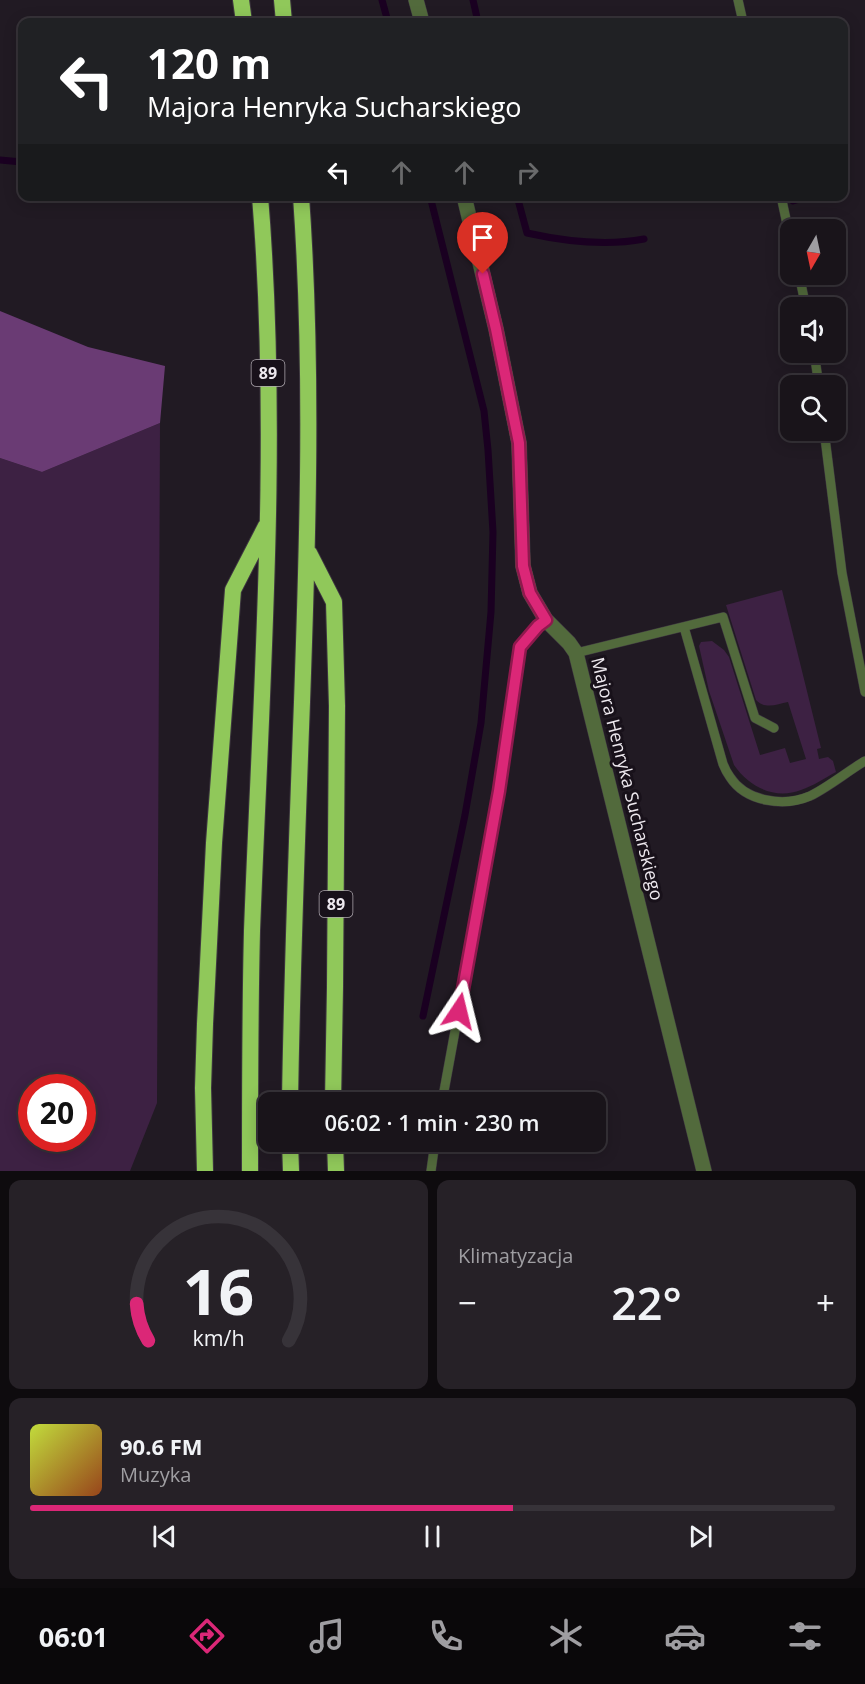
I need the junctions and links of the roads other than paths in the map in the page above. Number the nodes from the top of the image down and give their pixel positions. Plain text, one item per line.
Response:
1 (241, 0) edge
2 (282, 0) edge
3 (416, 0) edge
4 (738, 0) edge
5 (243, 18) edge
6 (284, 18) edge
7 (421, 18) edge
8 (742, 18) edge
9 (260, 201) edge
10 (301, 201) edge
11 (465, 201) edge
12 (782, 201) edge
13 (786, 219) edge
14 (825, 441) edge
15 (268, 523) junction
16 (308, 549) junction
17 (546, 620) junction
18 (684, 627) junction
19 (576, 653) junction
20 (865, 692) edge
21 (774, 728) dead end
22 (865, 761) edge
23 (290, 1092) edge
24 (333, 1092) edge
25 (444, 1092) edge
26 (290, 1152) edge
27 (335, 1152) edge
28 (434, 1152) edge
29 (206, 1171) edge
30 (250, 1171) edge
31 (291, 1171) edge
32 (336, 1171) edge
33 (431, 1171) edge
34 (704, 1171) edge

1 - 5 highway
2 - 6 highway
3 - 7 street
4 - 8 lane
9 - 15 highway, 89
10 - 16 highway, 89
11 - 17 street, Majora Henryka Sucharskiego
12 - 13 lane
14 - 20 lane
15 - 29 highway, 89
15 - 30 highway
16 - 23 highway
16 - 24 highway, 89
17 - 19 street, Majora Henryka Sucharskiego
17 - 25 lane
18 - 19 lane
18 - 21 lane
18 - 22 lane
19 - 34 street, Majora Henryka Sucharskiego
26 - 31 highway
27 - 32 highway
28 - 33 lane

